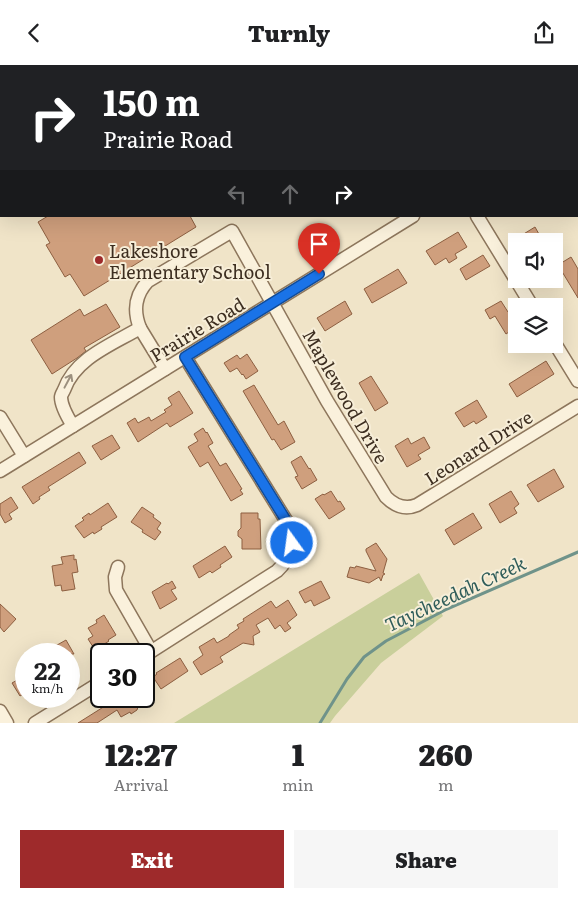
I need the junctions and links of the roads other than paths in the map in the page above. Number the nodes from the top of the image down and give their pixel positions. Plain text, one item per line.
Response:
1 (411, 217) edge
2 (478, 217) edge
3 (527, 298) edge
4 (273, 303) junction
5 (140, 328) junction
6 (561, 353) edge
7 (185, 357) junction
8 (165, 369) junction
9 (578, 381) edge
10 (578, 406) edge
11 (0, 417) edge
12 (73, 426) junction
13 (24, 456) junction
14 (0, 471) edge
15 (394, 504) joint
16 (118, 567) dead end
17 (142, 643) edge
18 (155, 648) edge
19 (90, 689) edge
20 (0, 711) edge
21 (7, 723) edge
22 (35, 723) edge

1 - 4 street, Prairie Road
2 - 3 street
4 - 5 street, Maplewood Drive
4 - 7 street, Prairie Road
4 - 15 street, Maplewood Drive
5 - 8 street
12 -> 5 street
6 - 9 street
7 - 8 street, Prairie Road
7 - 18 street
8 - 12 street, Prairie Road
10 - 15 street, Leonard Drive
11 - 13 street
12 - 13 street, Prairie Road
13 - 14 street, Prairie Road
16 - 17 street
19 - 22 street
20 - 21 street

